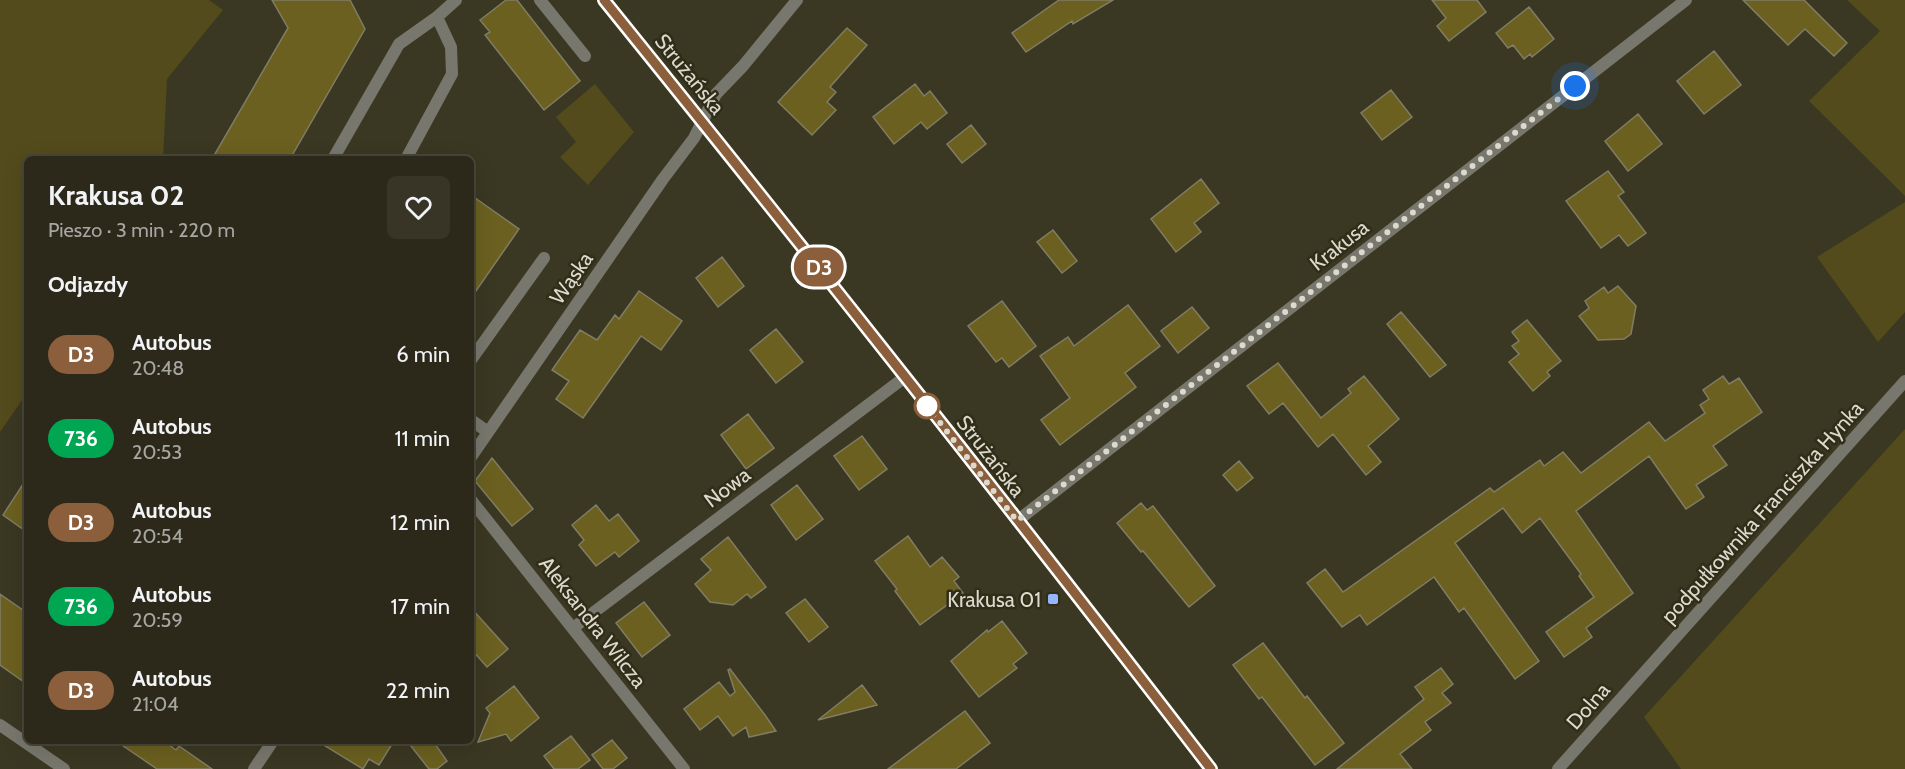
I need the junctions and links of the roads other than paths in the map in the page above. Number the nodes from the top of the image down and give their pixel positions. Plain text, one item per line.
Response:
1 (456, 0) edge
2 (540, 0) edge
3 (604, 0) edge
4 (797, 0) edge
5 (1686, 0) edge
6 (437, 18) junction
7 (585, 56) dead end
8 (703, 121) junction
9 (335, 156) edge
10 (408, 156) edge
11 (544, 258) dead end
12 (474, 356) edge
13 (905, 377) junction
14 (1905, 381) edge
15 (474, 422) edge
16 (488, 432) junction
17 (474, 453) edge
18 (474, 504) edge
19 (1017, 521) junction
20 (573, 628) junction
21 (1647, 669) joint
22 (0, 725) edge
23 (24, 742) edge
24 (28, 744) edge
25 (271, 744) edge
26 (64, 769) edge
27 (254, 769) edge
28 (684, 769) edge
29 (1211, 769) edge
30 (1558, 769) edge

1 - 6 street
2 - 7 street
3 - 8 main road, Strużańska
4 - 8 street, Wąska
5 - 19 street, Krakusa
6 - 9 street
6 - 10 street
8 - 13 main road, Strużańska
8 - 16 street, Wąska
11 - 12 street
13 - 19 main road, Strużańska
13 - 20 street, Nowa
14 - 21 street, podpułkownika Franciszka Hynka
15 - 16 street
16 - 17 street, Wąska
18 - 20 street, Aleksandra Wilcza
19 - 29 main road, Strużańska
20 - 28 street, Aleksandra Wilcza
21 - 30 street, Dolna
22 - 23 street
24 - 26 street
25 - 27 street

